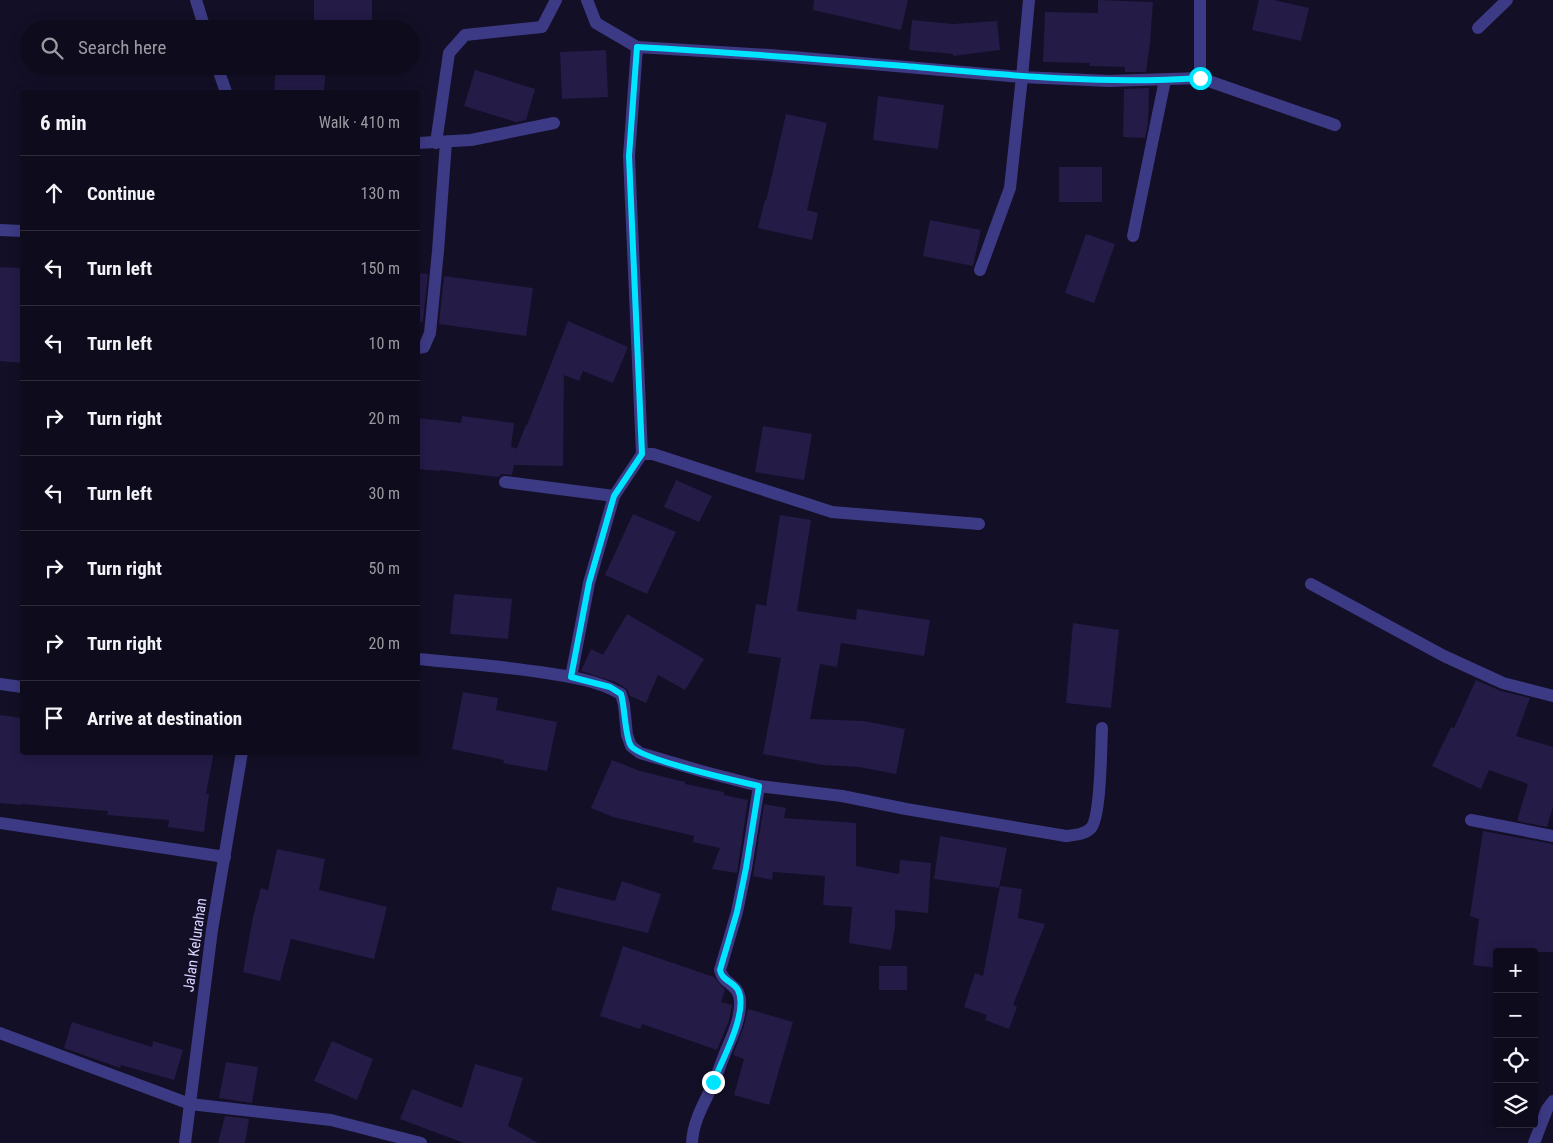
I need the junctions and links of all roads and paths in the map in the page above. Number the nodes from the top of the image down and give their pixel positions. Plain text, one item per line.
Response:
1 (196, 0) edge
2 (556, 0) edge
3 (587, 0) edge
4 (1029, 0) edge
5 (1200, 0) edge
6 (1507, 0) edge
7 (202, 20) edge
8 (1478, 28) dead end
9 (637, 47) junction
10 (221, 75) edge
11 (1022, 77) junction
12 (1200, 78) junction
13 (1164, 80) junction
14 (225, 90) edge
15 (554, 123) dead end
16 (1335, 125) dead end
17 (441, 142) junction
18 (420, 143) edge
19 (0, 230) edge
20 (20, 231) edge
21 (1133, 236) dead end
22 (980, 270) dead end
23 (420, 348) edge
24 (642, 454) junction
25 (505, 482) dead end
26 (614, 496) junction
27 (979, 524) dead end
28 (1311, 584) dead end
29 (420, 659) edge
30 (571, 677) junction
31 (0, 684) edge
32 (20, 686) edge
33 (1553, 696) edge
34 (1102, 728) dead end
35 (242, 755) edge
36 (759, 786) junction
37 (1471, 820) dead end
38 (0, 823) edge
39 (1553, 836) edge
40 (225, 857) junction
41 (0, 1033) edge
42 (1553, 1101) edge
43 (190, 1104) junction
44 (185, 1143) edge
45 (421, 1143) edge
46 (692, 1143) edge
47 (1534, 1143) edge

1 - 7 street
2 - 17 street
3 - 9 street
4 - 11 street
5 - 12 street
6 - 8 street
9 - 11 street
9 - 24 street
10 - 14 street
11 - 13 street
11 - 22 street
12 - 13 street
12 - 16 street
13 - 21 street
15 - 17 street
17 - 18 street
17 - 23 street
19 - 20 street
24 - 26 street
24 - 27 street
25 - 26 street
26 - 30 street
28 - 33 street
29 - 30 street
30 - 36 street
31 - 32 street
34 - 36 street
35 - 40 street, Jalan Kelurahan
36 - 46 street
37 - 39 street
38 - 40 street
40 - 43 street, Jalan Kelurahan
41 - 43 street
42 - 47 street
43 - 44 street, Jalan Kelurahan
43 - 45 street

